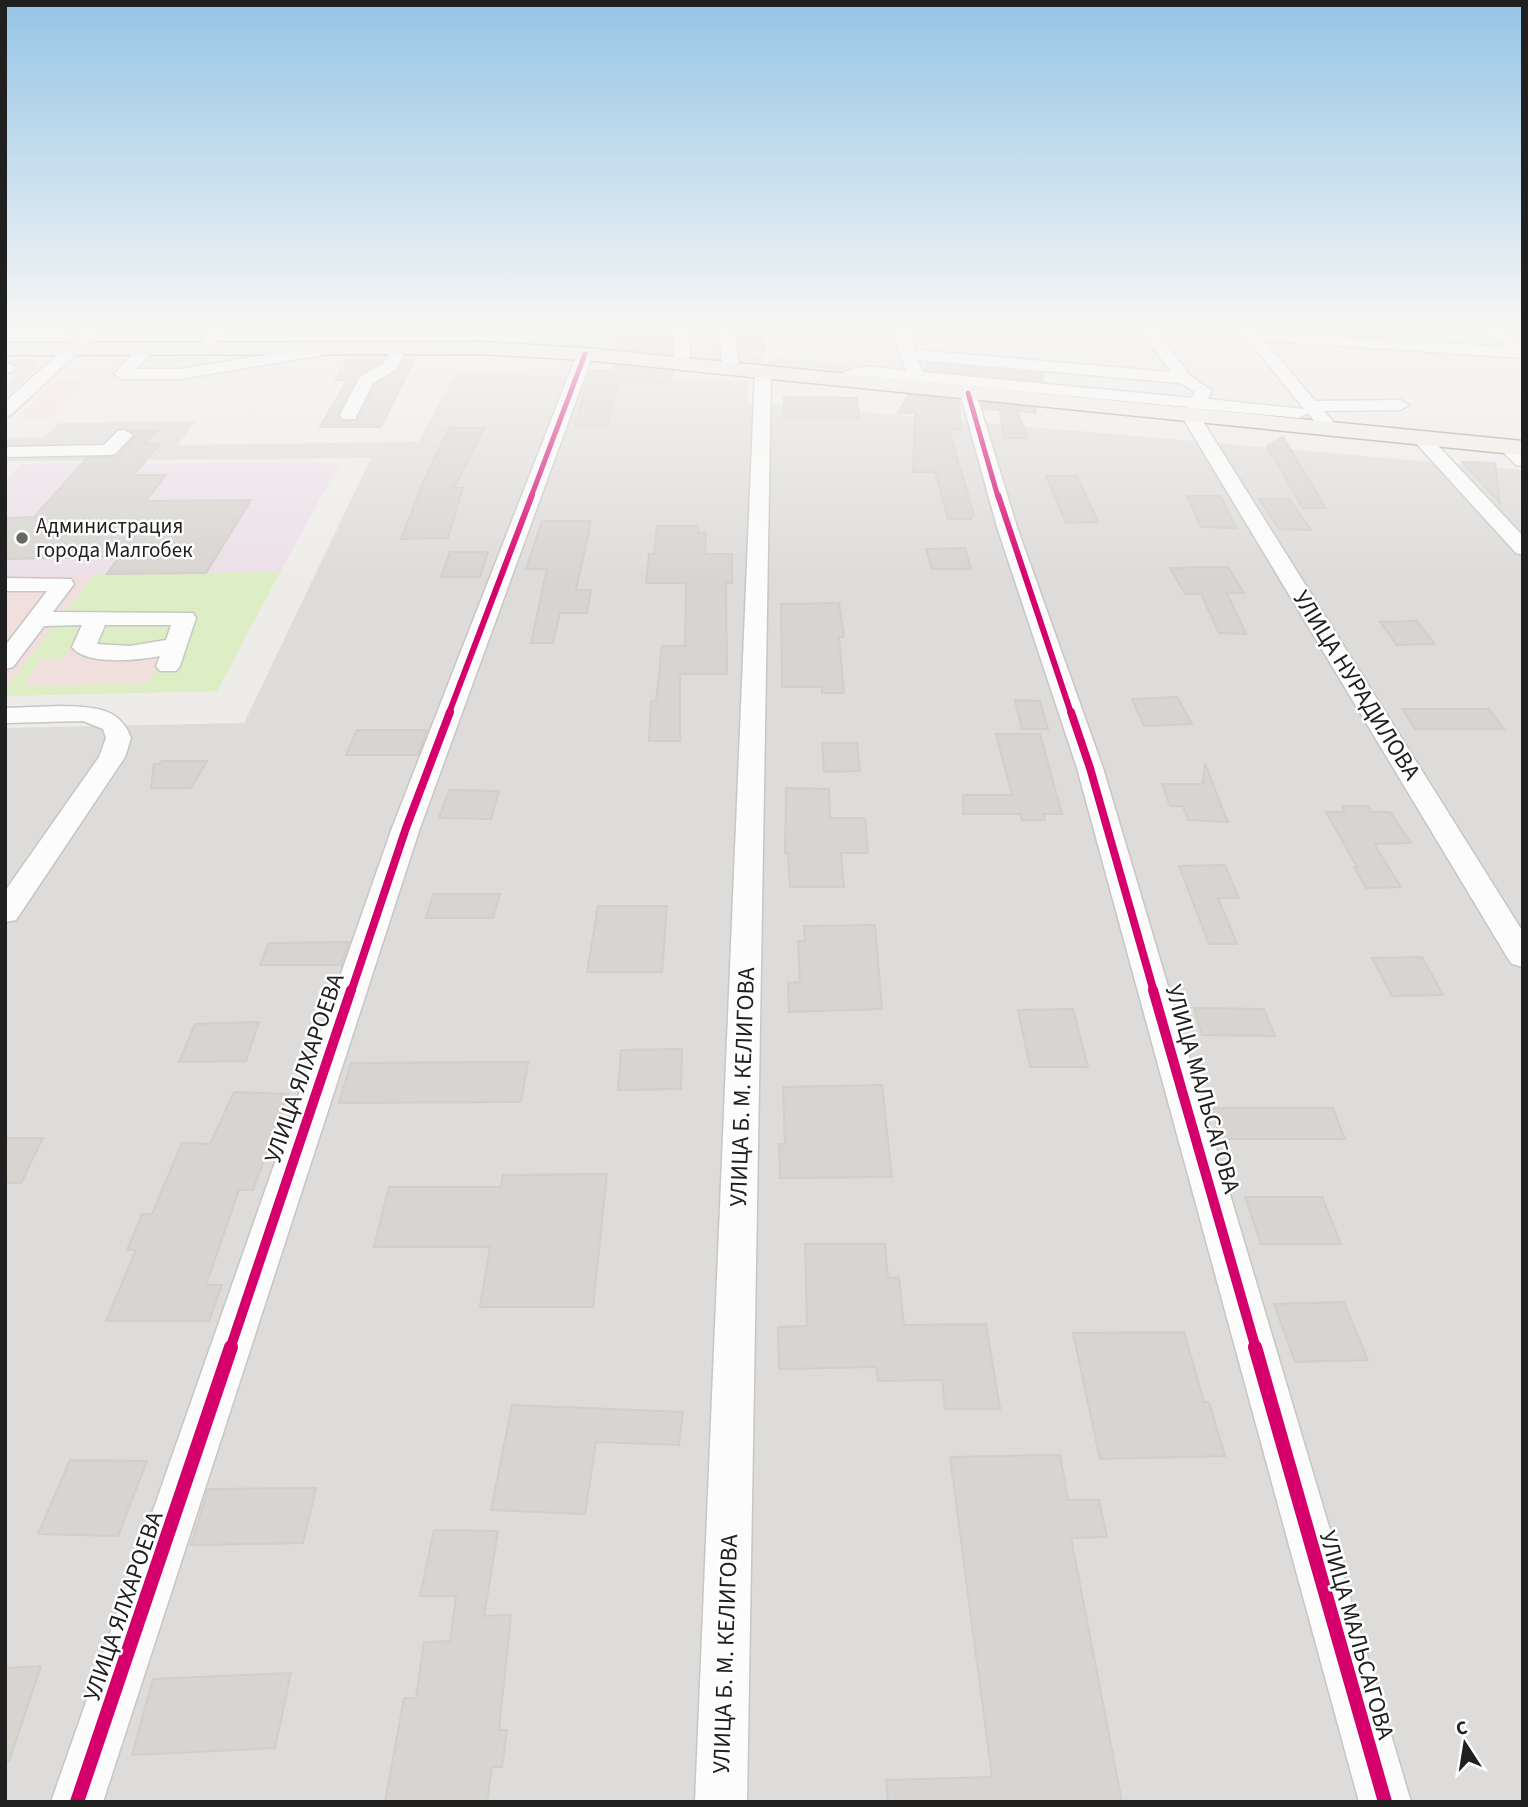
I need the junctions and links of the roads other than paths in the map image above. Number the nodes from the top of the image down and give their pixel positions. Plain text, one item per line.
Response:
1 (351, 411) edge
2 (564, 411) edge
3 (746, 411) edge
4 (973, 411) edge
5 (1195, 411) edge
6 (1222, 411) edge
7 (1306, 411) edge
8 (1307, 411) edge
9 (1361, 411) edge
10 (349, 415) dead end
11 (1313, 419) junction
12 (124, 435) dead end
13 (1421, 438) junction
14 (1514, 447) edge
15 (5, 452) edge
16 (1523, 461) edge
17 (1523, 549) edge
18 (5, 585) edge
19 (37, 619) junction
20 (96, 619) junction
21 (176, 644) junction
22 (5, 662) edge
23 (168, 666) dead end
24 (5, 716) edge
25 (5, 913) edge
26 (1523, 957) edge
27 (77, 1802) edge
28 (721, 1802) edge
29 (1385, 1802) edge

1 - 10 street
2 - 27 street, УЛИЦА ЯЛХАРОЕВА
3 - 28 street, УЛИЦА Б. М. КЕЛИГОВА
4 - 29 street, УЛИЦА МАЛЬСАГОВА
5 - 26 street, УЛИЦА НУРАДИЛОВА
6 - 11 main road
7 - 11 street
8 - 11 street
9 - 11 street
11 - 13 main road
12 - 15 street
13 - 14 main road
13 - 17 street
14 - 16 street
18 - 19 street
19 - 20 street
19 - 22 street
20 - 21 street
20 - 21 street
21 - 23 street
24 - 25 street

